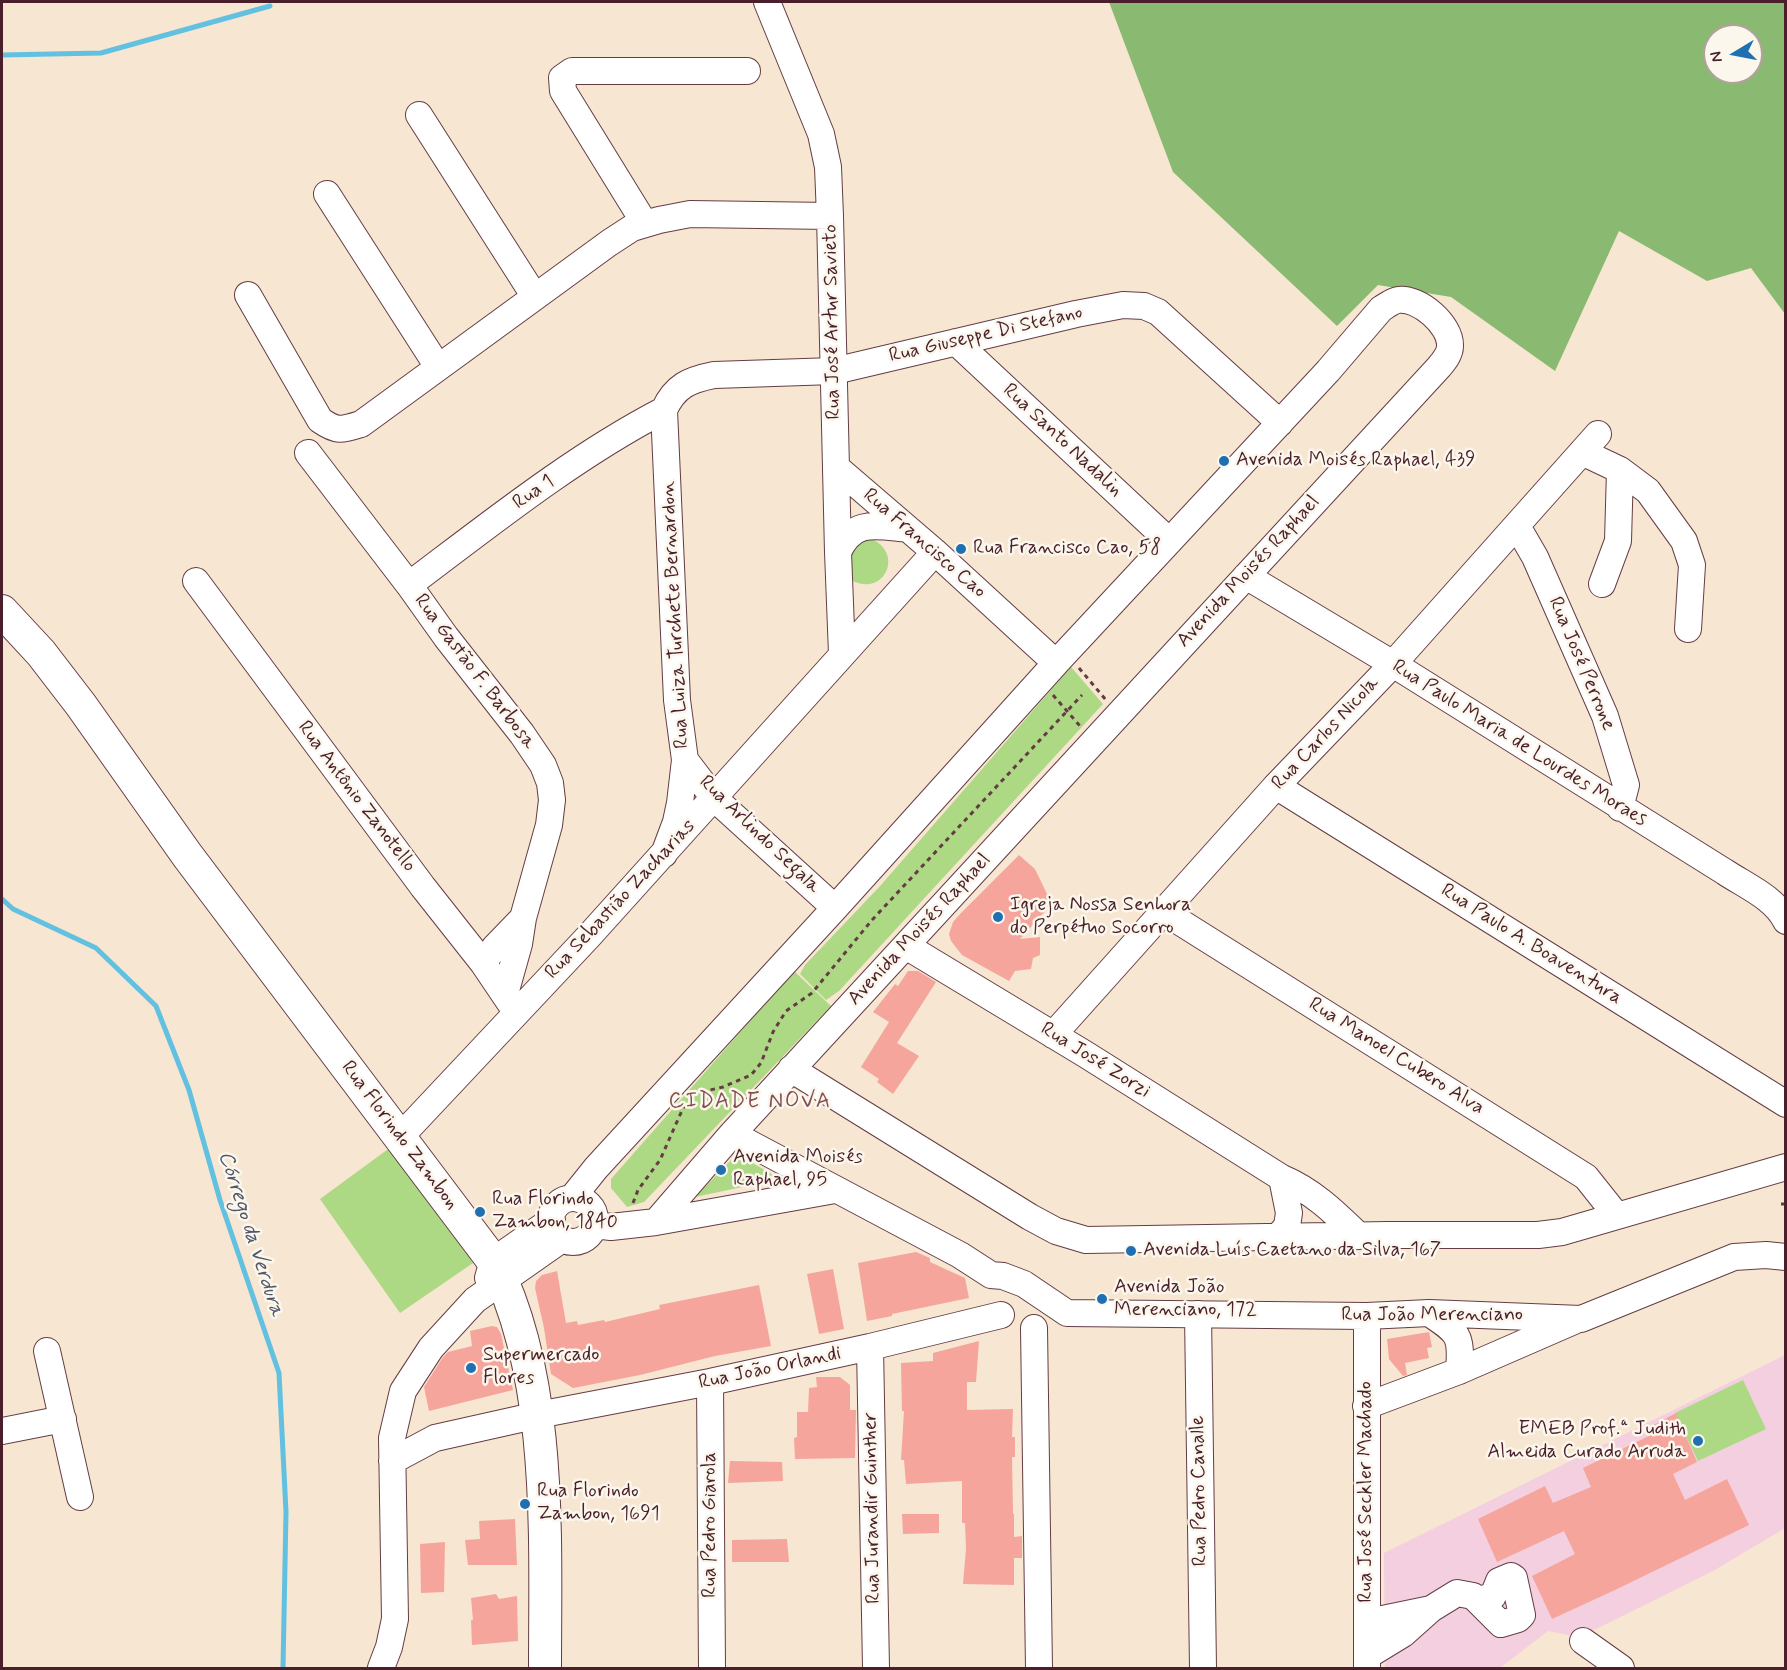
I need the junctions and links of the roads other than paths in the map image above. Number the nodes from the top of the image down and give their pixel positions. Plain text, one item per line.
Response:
1 (767, 2) edge
2 (747, 71) dead end
3 (419, 115) dead end
4 (327, 194) dead end
5 (830, 216) junction
6 (645, 224) junction
7 (248, 295) dead end
8 (535, 297) junction
9 (956, 342) junction
10 (438, 367) junction
11 (834, 371) junction
12 (664, 410) junction
13 (1280, 423) junction
14 (308, 453) dead end
15 (836, 467) junction
16 (1620, 470) junction
17 (1517, 526) junction
18 (908, 529) junction
19 (1169, 541) junction
20 (838, 552) junction
21 (935, 552) junction
22 (1246, 576) junction
23 (196, 581) dead end
24 (1602, 584) dead end
25 (409, 585) junction
26 (2, 611) edge
27 (1688, 629) dead end
28 (843, 654) junction
29 (1056, 663) junction
30 (1393, 664) junction
31 (685, 760) junction
32 (1276, 786) junction
33 (714, 798) junction
34 (1620, 808) junction
35 (664, 854) junction
36 (836, 908) junction
37 (1166, 909) junction
38 (523, 918) junction
39 (1785, 921) edge
40 (906, 946) junction
41 (483, 963) junction
42 (511, 1003) junction
43 (1053, 1035) junction
44 (791, 1069) junction
45 (1785, 1104) edge
46 (732, 1134) junction
47 (400, 1137) junction
48 (1785, 1167) edge
49 (1282, 1178) junction
50 (835, 1190) junction
51 (572, 1198) junction
52 (1617, 1216) junction
53 (656, 1222) junction
54 (595, 1225) junction
55 (557, 1229) junction
56 (1359, 1236) junction
57 (1277, 1238) junction
58 (1785, 1257) edge
59 (991, 1275) junction
60 (493, 1279) junction
61 (1067, 1313) junction
62 (1429, 1313) junction
63 (1198, 1314) junction
64 (1002, 1315) junction
65 (1366, 1316) junction
66 (1581, 1319) junction
67 (1034, 1328) junction
68 (870, 1347) junction
69 (47, 1351) dead end
70 (1459, 1371) junction
71 (710, 1382) junction
72 (1366, 1406) junction
73 (396, 1414) junction
74 (538, 1415) junction
75 (63, 1419) junction
76 (2, 1431) edge
77 (435, 1438) junction
78 (392, 1461) junction
79 (80, 1497) dead end
80 (1478, 1600) dead end
81 (1431, 1609) junction
82 (1368, 1622) junction
83 (1583, 1641) dead end
84 (1367, 1662) edge
85 (381, 1668) edge
86 (545, 1668) edge
87 (712, 1668) edge
88 (876, 1668) edge
89 (1039, 1668) edge
90 (1203, 1668) edge
91 (1621, 1668) edge

1 - 5 street, Rua José Artur Savieto
2 - 6 street
3 - 8 street
4 - 10 street
5 - 6 street
5 - 11 street, Rua José Artur Savieto
6 - 8 street
7 - 10 street
8 - 10 street
9 - 11 street, Rua Giuseppe Di Stefano
9 - 13 street, Rua Giuseppe Di Stefano
9 - 19 street, Rua Santo Nadalin
11 - 12 street, Rua Giuseppe Di Stefano
11 - 15 street, Rua José Artur Savieto
12 - 25 street, Rua 1
12 - 31 street, Rua Luiza Turchete Bernardon
13 - 19 street, Avenida Moisés Raphael
13 - 22 street, Avenida Moisés Raphael
14 - 25 street, Rua Gastão F. Barbosa
15 - 18 street, Rua Francisco Cao
15 - 20 street, Rua José Artur Savieto
16 - 17 street, Rua Carlos Nicola
16 - 24 street
16 - 27 street
17 - 30 street, Rua Carlos Nicola
17 - 34 street, Rua José Perrone
18 - 20 street
18 - 21 street, Rua Francisco Cao
19 - 29 street, Avenida Moisés Raphael
20 - 28 street, Rua José Artur Savieto
21 - 28 street, Rua Sebastião Zacharias
21 - 29 street, Rua Francisco Cao
22 - 30 street, Rua Paulo Maria de Lourdes Moraes
22 - 40 street, Avenida Moisés Raphael
23 - 41 street, Rua Antônio Zanotello
25 - 38 street, Rua Gastão F. Barbosa
26 - 47 main road, Rua Florindo Zambon
28 - 33 street, Rua Sebastião Zacharias
29 - 36 street, Avenida Moisés Raphael
30 - 32 street, Rua Carlos Nicola
30 - 34 street, Rua Paulo Maria de Lourdes Moraes
31 - 33 street, Rua Arlindo Segala
31 - 35 street, Rua Luiza Turchete Bernardon
32 - 37 street, Rua Carlos Nicola
32 - 45 street, Rua Paulo A. Boaventura
33 - 35 street, Rua Sebastião Zacharias
33 - 36 street, Rua Arlindo Segala
34 - 39 street, Rua Paulo Maria de Lourdes Moraes
35 - 42 street, Rua Sebastião Zacharias
36 - 51 street, Avenida Moisés Raphael
37 - 43 street, Rua Carlos Nicola
37 - 52 street, Rua Manoel Cubero Alva
38 - 41 street
38 - 42 street, Rua Gastão F. Barbosa
40 - 43 street, Rua José Zorzi
40 - 44 street, Avenida Moisés Raphael
41 - 42 street, Rua Antônio Zanotello
42 - 47 street, Rua Sebastião Zacharias
43 - 49 street, Rua José Zorzi
44 - 46 street, Avenida Moisés Raphael
44 - 57 street
46 - 50 street
46 - 53 street, Avenida Moisés Raphael
47 - 60 main road, Rua Florindo Zambon
48 - 52 street
49 - 56 street, Rua José Zorzi
49 - 57 street
50 - 53 street
50 - 59 street
51 - 54 street
51 - 55 street
52 - 56 street
53 - 54 street
54 - 55 street
55 - 60 street
56 - 57 street
58 - 66 street, Rua João Merenciano
59 - 61 street
59 - 64 street
60 - 73 street
60 - 74 main road, Rua Florindo Zambon
61 - 63 street, Rua João Merenciano
61 - 67 street, Rua João Merenciano
62 - 65 street, Rua João Merenciano
62 - 66 street, Rua João Merenciano
62 - 70 street
63 - 65 street, Rua João Merenciano
63 - 90 street, Rua Pedro Canalle
64 - 67 street
64 - 68 street, Rua João Orlandi
65 - 72 street, Rua José Seckler Machado
66 - 70 street
67 - 89 street
68 - 71 street, Rua João Orlandi
68 - 88 street, Rua Jurandir Guinther
69 - 75 street
70 - 72 street
71 - 74 street, Rua João Orlandi
71 - 87 street, Rua Pedro Giarola
72 - 82 street, Rua José Seckler Machado
73 - 77 street
73 - 78 street
74 - 77 street, Rua João Orlandi
74 - 86 main road, Rua Florindo Zambon
75 - 76 street
75 - 79 street
77 - 78 street, Rua João Orlandi
78 - 85 street
80 - 81 street
81 - 82 street
81 - 84 street
82 - 84 street, Rua José Seckler Machado
83 - 91 street

